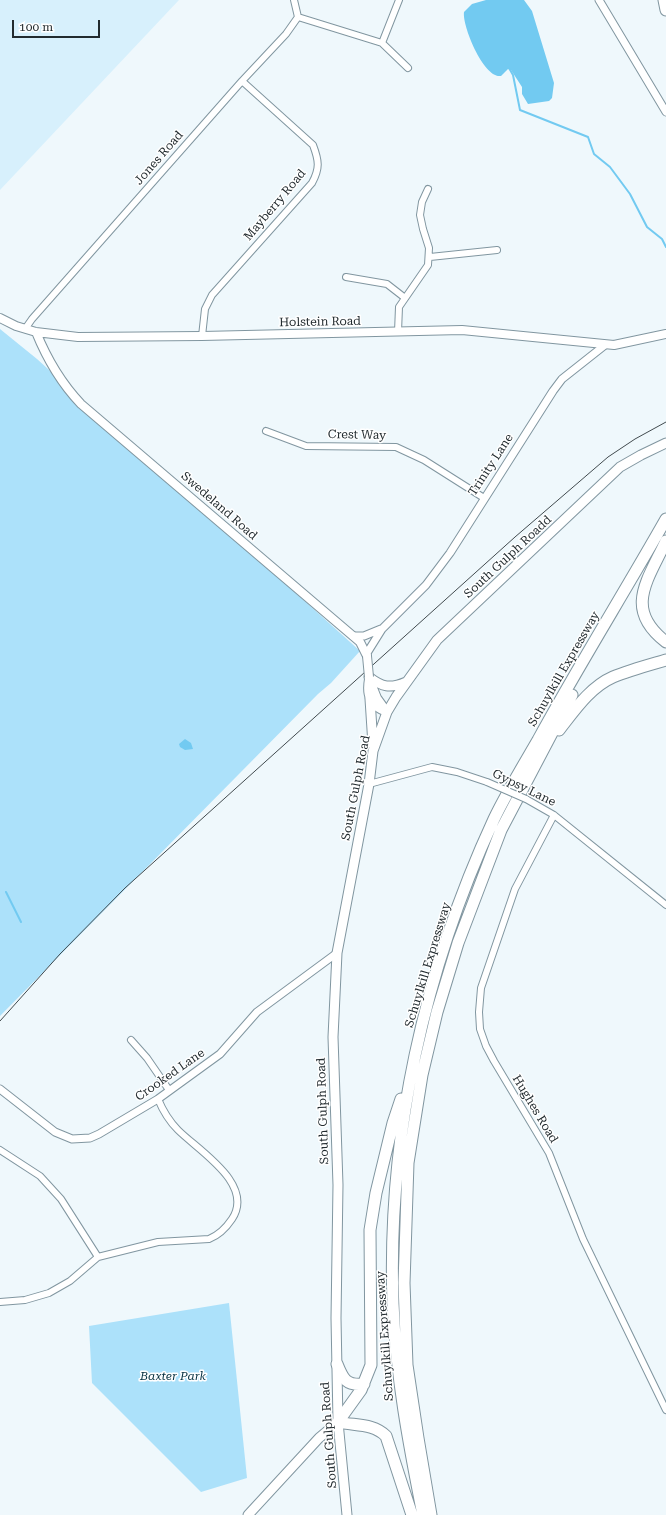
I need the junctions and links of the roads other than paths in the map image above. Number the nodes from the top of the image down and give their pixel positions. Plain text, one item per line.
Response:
1 (294, 0) edge
2 (399, 0) edge
3 (598, 0) edge
4 (664, 0) edge
5 (666, 10) edge
6 (298, 17) junction
7 (382, 43) junction
8 (408, 68) dead end
9 (242, 81) junction
10 (666, 112) edge
11 (428, 189) dead end
12 (497, 250) dead end
13 (430, 257) junction
14 (346, 277) dead end
15 (405, 298) junction
16 (0, 318) edge
17 (25, 329) junction
18 (36, 332) junction
19 (398, 332) junction
20 (666, 334) edge
21 (202, 336) junction
22 (605, 345) junction
23 (266, 432) dead end
24 (666, 443) edge
25 (484, 498) junction
26 (666, 519) edge
27 (666, 534) edge
28 (666, 541) edge
29 (382, 629) junction
30 (353, 636) junction
31 (666, 642) edge
32 (367, 655) junction
33 (666, 660) edge
34 (369, 678) junction
35 (406, 682) junction
36 (370, 699) junction
37 (387, 712) junction
38 (373, 751) junction
39 (369, 784) junction
40 (524, 784) junction
41 (554, 815) junction
42 (666, 905) edge
43 (337, 953) junction
44 (131, 1040) dead end
45 (411, 1070) junction
46 (0, 1089) edge
47 (169, 1090) junction
48 (158, 1099) junction
49 (0, 1150) edge
50 (98, 1257) junction
51 (0, 1302) edge
52 (337, 1364) junction
53 (364, 1384) junction
54 (666, 1410) edge
55 (338, 1422) junction
56 (248, 1515) edge
57 (347, 1515) edge
58 (412, 1515) edge
59 (423, 1515) edge
60 (431, 1515) edge

1 - 6 street
2 - 7 street
3 - 10 street
4 - 5 highway
6 - 7 street
6 - 9 street, Jones Road
7 - 8 street
9 - 17 street, Jones Road
9 - 21 street, Mayberry Road
11 - 13 street
12 - 13 street
13 - 15 street
14 - 15 street
15 - 19 street
16 - 17 main road
17 - 18 main road
18 - 21 main road, Holstein Road
18 - 30 main road, Swedeland Road
19 - 21 main road, Holstein Road
19 - 22 main road, Holstein Road
20 - 22 main road
22 - 25 street, Trinity Lane
23 - 25 street, Crest Way
24 - 35 main road, South Gulph Roadd
25 - 29 street, Trinity Lane
26 - 45 highway, Schuylkill Expressway
27 - 40 highway, Schuylkill Expressway
28 - 31 highway
29 - 30 street
29 - 32 street, Trinity Lane
30 - 32 main road, Swedeland Road
32 - 34 main road, bridge
33 - 40 highway
34 - 35 main road
34 - 36 main road
34 - 37 main road
35 - 37 main road, South Gulph Roadd
36 - 37 main road
36 - 38 main road
37 - 38 main road, South Gulph Road
38 - 39 main road, South Gulph Road
39 - 41 street, Gypsy Lane, bridge
39 - 43 main road, South Gulph Road
40 - 60 highway, Schuylkill Expressway
41 - 42 street, Gypsy Lane
41 - 54 street, Hughes Road
43 - 47 street, Crooked Lane
43 - 52 main road, South Gulph Road
44 - 47 street
45 - 53 highway
45 - 59 highway, Schuylkill Expressway
46 - 48 street, Crooked Lane
47 - 48 street, Crooked Lane
48 - 50 street
49 - 50 street
50 - 51 street
52 - 53 highway
52 - 55 main road, South Gulph Road
53 - 55 highway
55 - 56 main road
55 - 57 main road, South Gulph Road
55 - 58 highway

